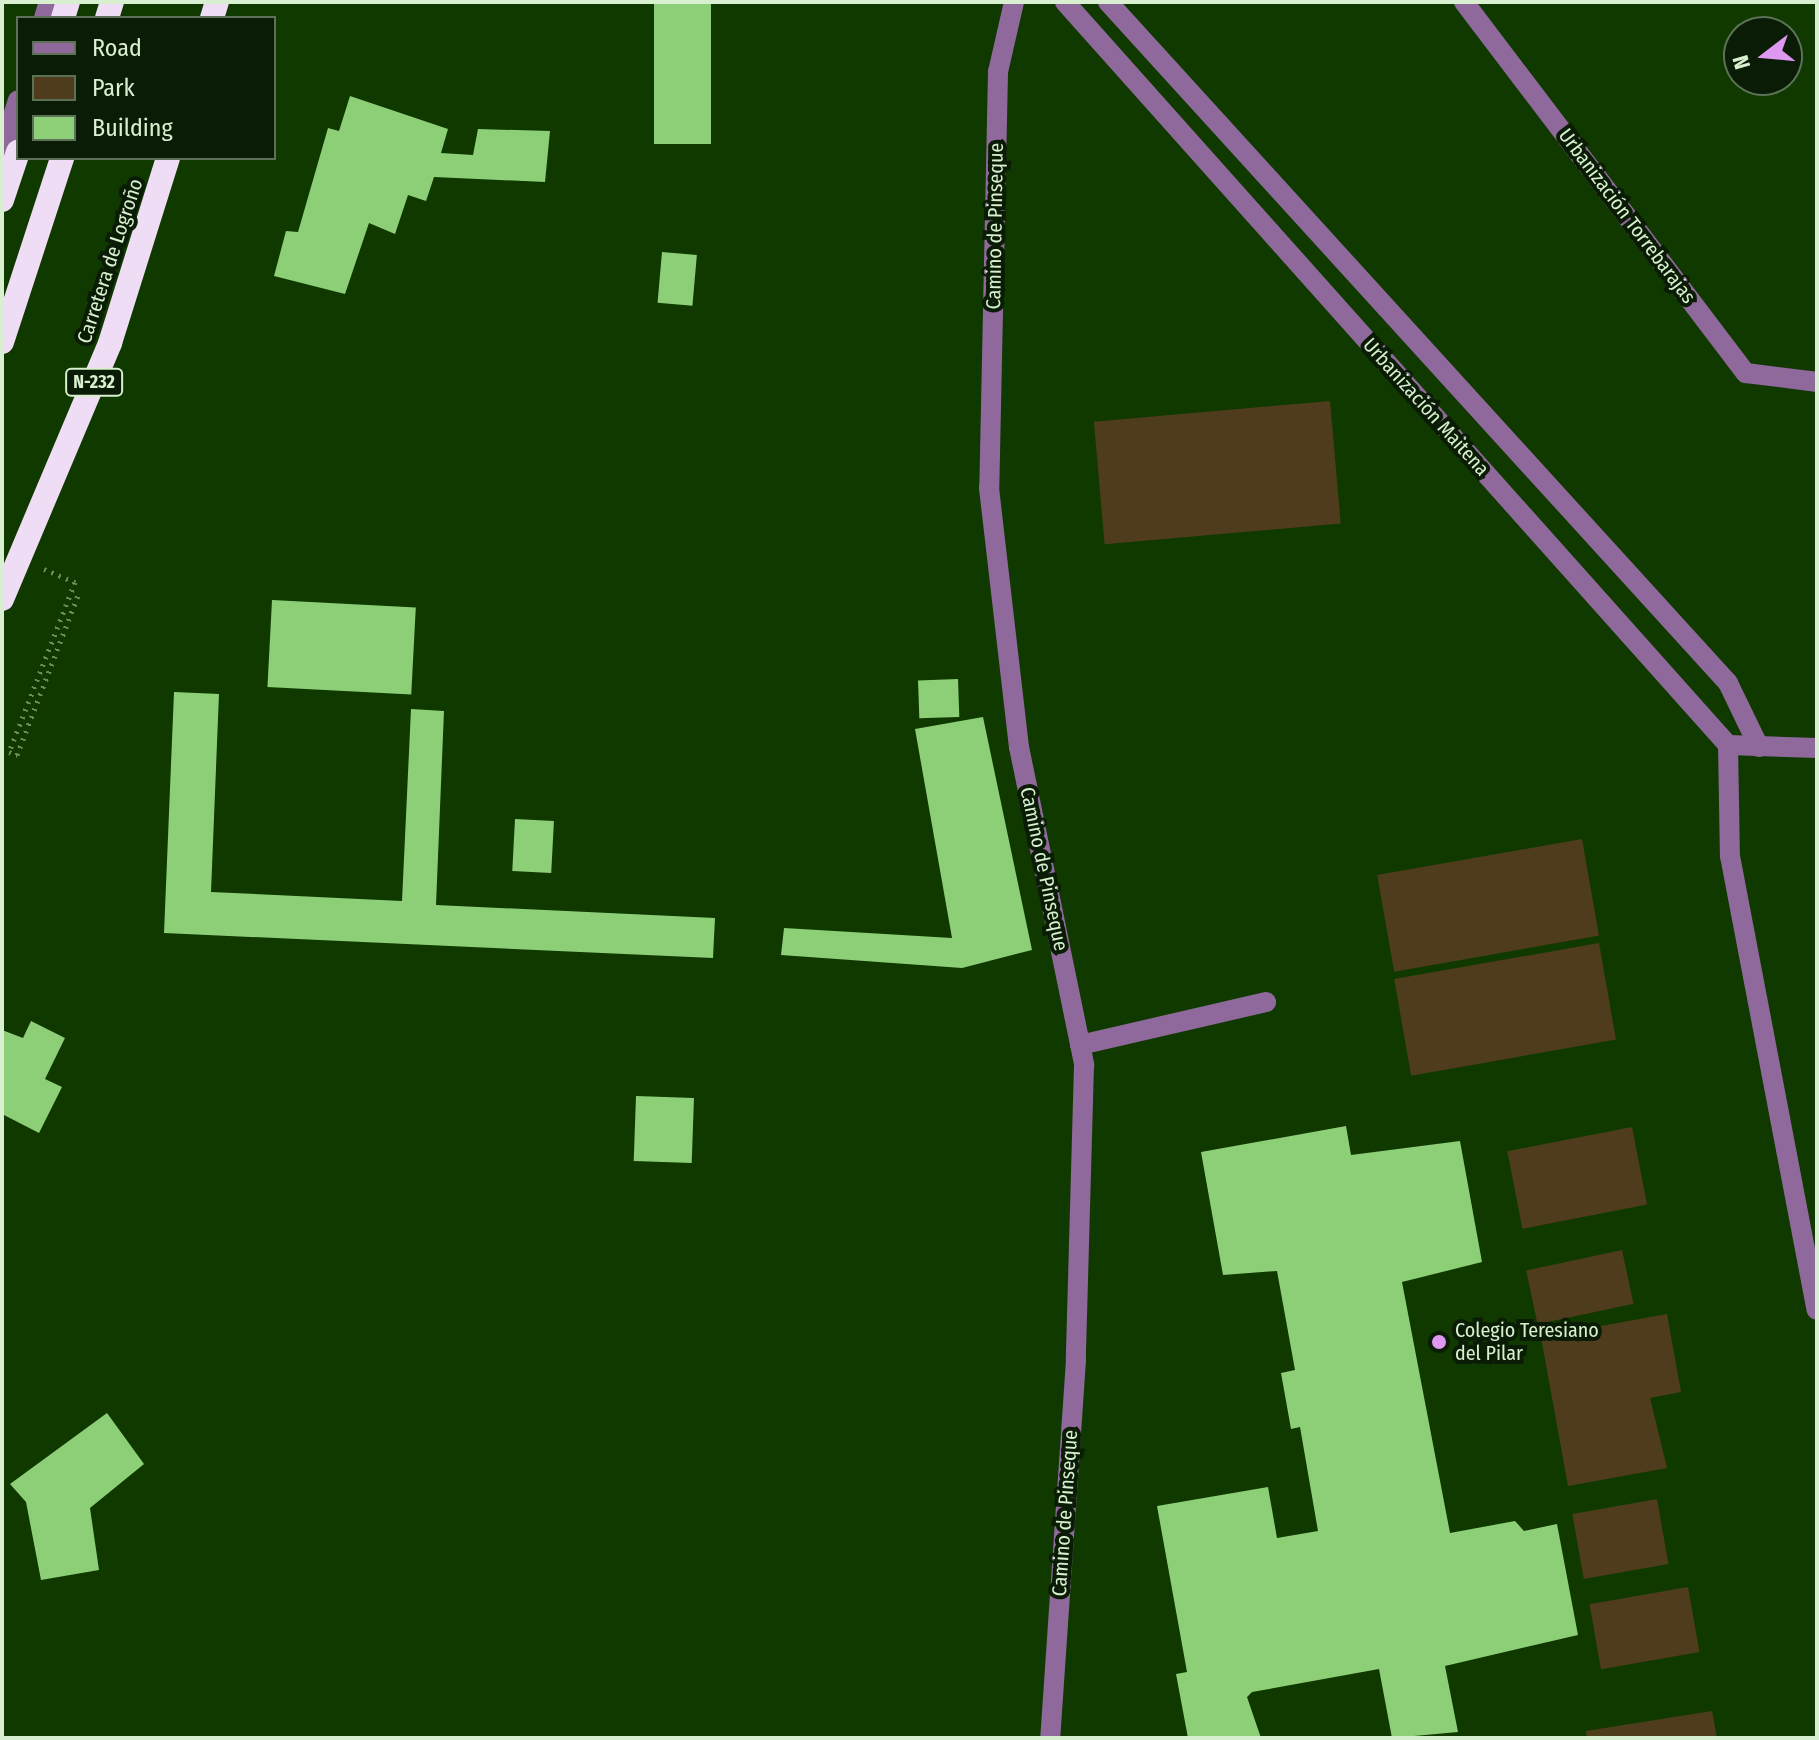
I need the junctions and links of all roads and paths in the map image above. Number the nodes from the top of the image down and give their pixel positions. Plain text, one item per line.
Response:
1 (1014, 2) edge
2 (1065, 2) edge
3 (1108, 2) edge
4 (1464, 2) edge
5 (16, 106) edge
6 (2, 150) edge
7 (16, 158) edge
8 (61, 160) edge
9 (167, 160) edge
10 (2, 200) edge
11 (2, 342) edge
12 (1817, 382) edge
13 (31, 564) dead end
14 (78, 595) dead end
15 (2, 599) edge
16 (1728, 745) junction
17 (1759, 747) junction
18 (1817, 748) edge
19 (1266, 1002) dead end
20 (1080, 1045) junction
21 (1817, 1310) edge
22 (1050, 1738) edge

1 - 20 street, Camino de Pinseque
2 - 16 street, Urbanización Maitena
3 - 17 street
4 - 12 street, Urbanización Torrebarajas
5 - 6 street
7 - 10 highway
8 - 11 highway
9 - 15 highway, Carretera de Logroño / N-232
13 - 14 path
16 - 17 street
16 - 21 street
17 - 18 street
19 - 20 street
20 - 22 street, Camino de Pinseque

